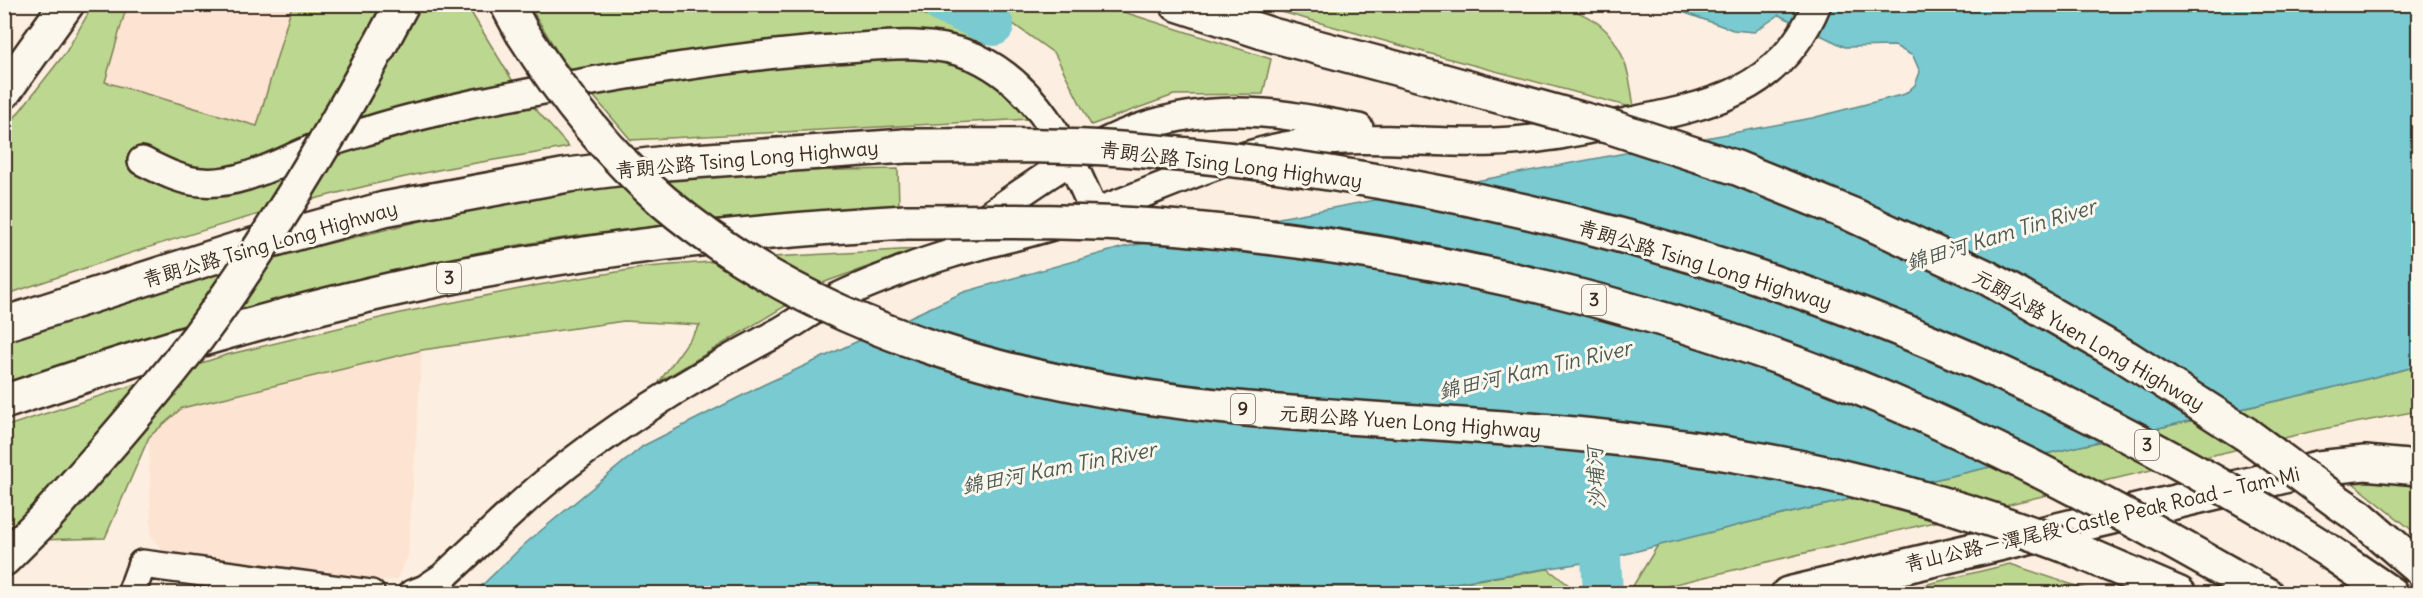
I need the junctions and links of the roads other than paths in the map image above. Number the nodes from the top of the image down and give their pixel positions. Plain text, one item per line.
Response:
1 (67, 4) edge
2 (402, 4) edge
3 (1177, 4) edge
4 (1817, 4) edge
5 (514, 18) edge
6 (4, 92) edge
7 (1434, 142) junction
8 (1071, 159) junction
9 (142, 161) dead end
10 (1095, 213) junction
11 (905, 269) junction
12 (4, 324) edge
13 (4, 402) edge
14 (2418, 468) edge
15 (4, 559) edge
16 (2418, 567) edge
17 (131, 594) edge
18 (371, 594) edge
19 (412, 594) edge
20 (1788, 594) edge
21 (2179, 594) edge
22 (2266, 594) edge
23 (2391, 594) edge

1 - 6 main road
2 - 15 main road, bridge
3 - 16 main road, 元朗公路 Yuen Long Highway, bridge
4 - 7 street
5 - 21 main road, 元朗公路 Yuen Long Highway / 9, bridge
7 - 8 street
7 - 10 street
8 - 9 street
8 - 10 street
8 - 11 street
10 - 11 street
11 - 19 street
12 - 23 main road, 青朗公路 Tsing Long Highway / 3, bridge
13 - 22 main road, 3, bridge
14 - 20 main road, 青山公路－潭尾段 Castle Peak Road – Tam Mi
17 - 18 street

